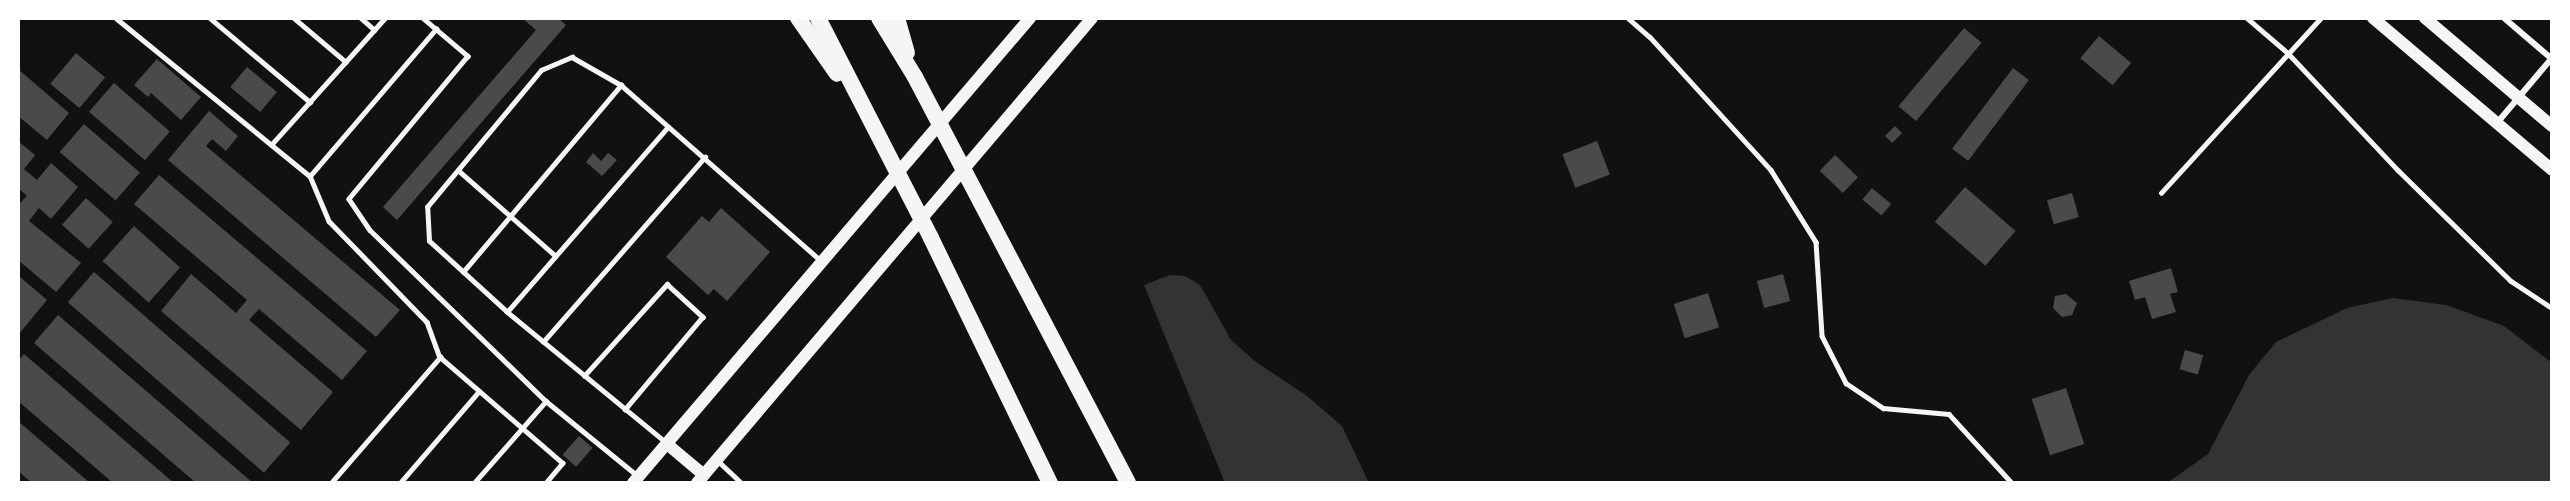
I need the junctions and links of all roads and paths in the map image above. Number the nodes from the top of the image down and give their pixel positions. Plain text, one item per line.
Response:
1 (116, 18) edge
2 (210, 18) edge
3 (294, 18) edge
4 (361, 18) edge
5 (385, 18) edge
6 (423, 18) edge
7 (798, 18) edge
8 (818, 18) edge
9 (879, 18) edge
10 (897, 18) edge
11 (1030, 18) edge
12 (1092, 18) edge
13 (1628, 18) edge
14 (2247, 18) edge
15 (2321, 18) edge
16 (2373, 18) edge
17 (2425, 18) edge
18 (2504, 18) edge
19 (436, 29) junction
20 (375, 30) junction
21 (2288, 53) junction
22 (2552, 59) edge
23 (346, 62) junction
24 (915, 77) junction
25 (621, 85) junction
26 (2519, 98) junction
27 (309, 102) junction
28 (2497, 123) junction
29 (874, 126) junction
30 (2552, 126) edge
31 (668, 127) junction
32 (271, 145) junction
33 (705, 157) junction
34 (458, 170) junction
35 (2552, 170) edge
36 (310, 176) junction
37 (2161, 193) dead end
38 (511, 216) junction
39 (556, 256) junction
40 (822, 262) junction
41 (463, 272) junction
42 (2552, 308) edge
43 (507, 312) junction
44 (543, 342) junction
45 (440, 357) junction
46 (584, 376) junction
47 (479, 391) junction
48 (546, 401) junction
49 (625, 410) junction
50 (522, 428) junction
51 (1030, 442) junction
52 (667, 444) junction
53 (716, 460) junction
54 (700, 479) edge
55 (636, 480) edge
56 (331, 483) edge
57 (400, 483) edge
58 (474, 483) edge
59 (546, 483) edge
60 (742, 483) edge
61 (1041, 483) edge
62 (1050, 483) edge
63 (1128, 483) edge
64 (2012, 483) edge

1 - 32 lane
2 - 27 lane
3 - 23 lane
4 - 20 lane
5 - 20 lane
6 - 19 lane
7 - 29 highway
8 - 29 highway
9 - 24 highway
10 - 24 highway
11 - 40 main road
12 - 53 main road
13 - 64 lane
14 - 21 lane
15 - 21 lane
16 - 28 main road
17 - 26 main road
18 - 22 street
19 - 36 lane
19 - 48 lane
20 - 23 lane
21 - 37 lane
21 - 42 lane
22 - 26 street
23 - 27 lane
24 - 63 highway
25 - 31 lane
25 - 34 lane
25 - 38 lane
26 - 28 street
26 - 30 main road
27 - 32 lane
28 - 35 main road
29 - 51 highway
31 - 33 lane
31 - 39 lane
32 - 36 lane
33 - 40 lane
33 - 44 lane
34 - 38 lane
34 - 41 lane
36 - 45 lane
38 - 39 lane
38 - 41 lane
39 - 43 lane
40 - 52 main road
41 - 43 lane
43 - 44 lane
44 - 46 lane
45 - 47 lane
45 - 56 lane
46 - 49 lane
46 - 49 lane
47 - 50 lane
47 - 57 lane
48 - 50 lane
48 - 55 lane
49 - 52 lane
50 - 58 lane
50 - 59 lane
51 - 61 lane
51 - 62 highway
52 - 54 main road
52 - 55 main road
53 - 54 main road
53 - 60 lane

